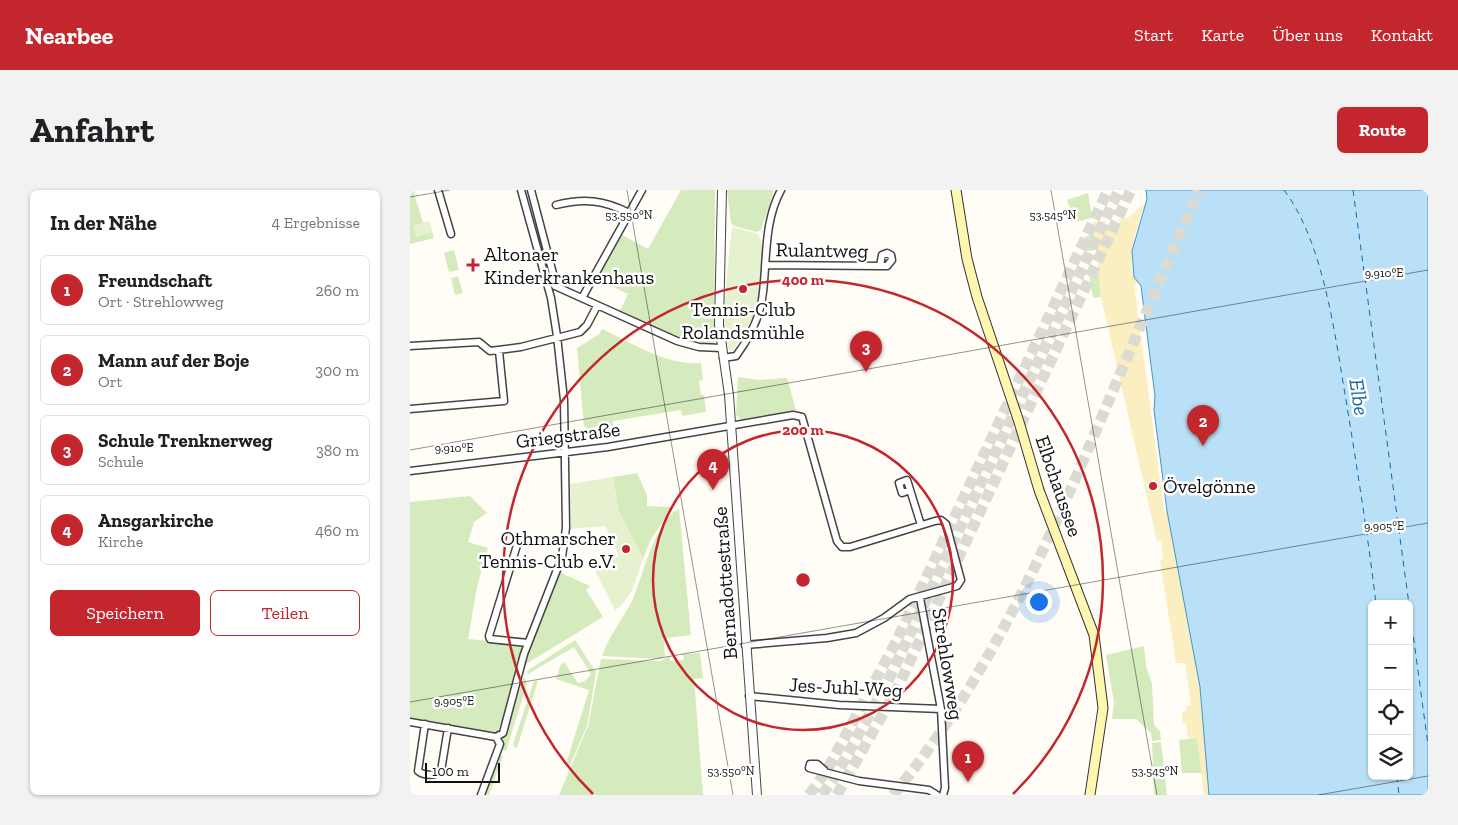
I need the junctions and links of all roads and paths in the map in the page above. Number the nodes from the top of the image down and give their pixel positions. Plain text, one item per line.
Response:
1 (438, 190) edge
2 (521, 190) edge
3 (531, 190) edge
4 (642, 190) edge
5 (722, 190) edge
6 (781, 190) edge
7 (956, 190) edge
8 (556, 205) dead end
9 (629, 213) junction
10 (451, 234) dead end
11 (765, 265) junction
12 (880, 266) dead end
13 (555, 286) junction
14 (548, 290) junction
15 (582, 298) junction
16 (597, 306) junction
17 (557, 336) junction
18 (410, 346) edge
19 (721, 348) junction
20 (498, 351) junction
21 (723, 358) junction
22 (410, 409) edge
23 (730, 426) junction
24 (564, 452) junction
25 (410, 471) edge
26 (910, 490) dead end
27 (921, 525) junction
28 (518, 542) dead end
29 (920, 598) junction
30 (528, 643) junction
31 (746, 645) junction
32 (749, 696) junction
33 (941, 709) junction
34 (410, 722) edge
35 (425, 724) junction
36 (448, 728) junction
37 (496, 736) junction
38 (824, 770) dead end
39 (481, 795) edge
40 (756, 795) edge
41 (937, 795) edge
42 (943, 795) edge
43 (1090, 795) edge

1 - 10 street
2 - 14 street
3 - 13 street
4 - 9 street
5 - 19 street, Bernadottestraße
6 - 11 street
7 - 43 main road, Elbchaussee
8 - 9 street
9 - 15 street
11 - 12 street, Rulantweg
11 - 21 street
13 - 14 street
13 - 15 street
14 - 17 street
15 - 16 street
16 - 17 street
16 - 19 street
17 - 20 street
17 - 24 street
18 - 20 street
19 - 21 street, Bernadottestraße
20 - 22 street
21 - 23 street, Bernadottestraße
23 - 24 street, Griegstraße
23 - 27 street, Griegstraße
23 - 31 street, Bernadottestraße
24 - 25 street, Griegstraße
24 - 30 street
26 - 27 street
27 - 29 street
28 - 30 street
29 - 31 street
29 - 33 street, Strehlowweg
30 - 37 street
31 - 32 street, Bernadottestraße
32 - 33 street, Jes-Juhl-Weg
32 - 40 street, Bernadottestraße
33 - 42 street, Strehlowweg
34 - 35 street
35 - 36 street
35 - 36 street
36 - 37 street
37 - 39 street
38 - 41 street

